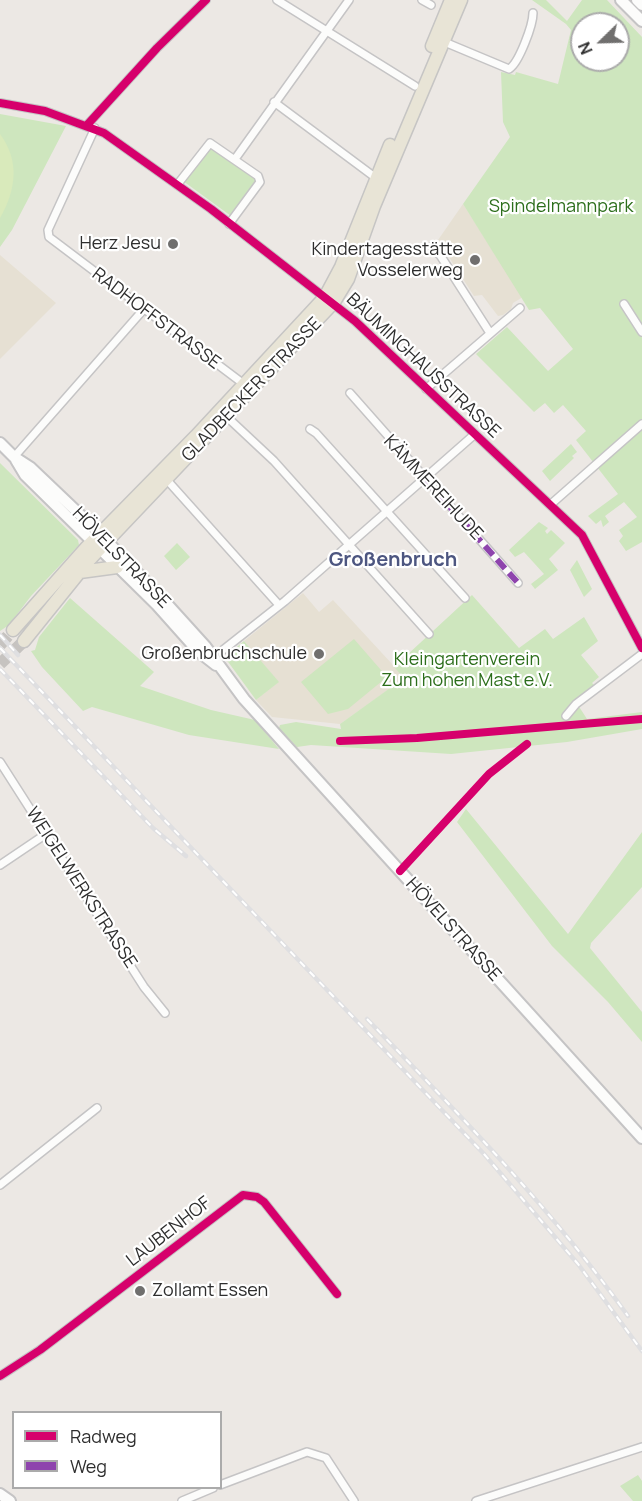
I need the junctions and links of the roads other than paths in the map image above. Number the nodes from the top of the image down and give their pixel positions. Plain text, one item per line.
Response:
1 (206, 0) edge
2 (277, 0) edge
3 (349, 0) edge
4 (422, 0) edge
5 (451, 0) edge
6 (461, 0) edge
7 (629, 1) edge
8 (431, 5) dead end
9 (642, 5) edge
10 (533, 13) dead end
11 (642, 21) edge
12 (326, 32) junction
13 (442, 42) junction
14 (415, 86) junction
15 (274, 102) junction
16 (0, 103) edge
17 (91, 126) junction
18 (235, 159) junction
19 (376, 178) junction
20 (177, 185) junction
21 (229, 224) junction
22 (431, 247) dead end
23 (329, 300) junction
24 (624, 304) dead end
25 (520, 308) dead end
26 (144, 309) junction
27 (642, 332) edge
28 (490, 333) junction
29 (245, 385) junction
30 (426, 389) junction
31 (350, 393) dead end
32 (227, 417) junction
33 (642, 424) edge
34 (310, 429) dead end
35 (475, 434) junction
36 (0, 443) edge
37 (14, 458) junction
38 (425, 479) junction
39 (167, 480) junction
40 (550, 505) junction
41 (388, 512) junction
42 (100, 542) junction
43 (349, 545) junction
44 (117, 567) junction
45 (80, 572) junction
46 (518, 583) dead end
47 (465, 598) dead end
48 (279, 605) junction
49 (13, 630) tunnel mouth
50 (429, 634) dead end
51 (24, 641) tunnel mouth
52 (642, 648) edge
53 (223, 650) dead end
54 (642, 654) edge
55 (218, 667) junction
56 (567, 716) dead end
57 (0, 762) edge
58 (46, 834) junction
59 (0, 865) edge
60 (165, 1012) dead end
61 (97, 1108) dead end
62 (642, 1138) edge
63 (0, 1185) edge
64 (337, 1294) dead end
65 (0, 1376) edge
66 (642, 1447) edge
67 (222, 1484) edge
68 (211, 1489) edge
69 (0, 1494) edge
70 (10, 1501) edge
71 (182, 1501) edge
72 (354, 1501) edge
73 (476, 1501) edge

1 - 17 street
2 - 12 street
3 - 12 street
4 - 8 street
5 - 14 main road, GLADBECKER STRASSE
6 - 13 main road, GLADBECKER STRASSE
7 - 9 main road
7 - 11 main road
10 - 13 street
12 - 14 street
12 - 15 street
13 - 23 main road, GLADBECKER STRASSE
14 - 19 main road, GLADBECKER STRASSE
15 - 18 street
15 - 19 street
16 - 17 street, BÄUMINGHAUSSTRASSE
17 - 20 street, BÄUMINGHAUSSTRASSE
17 - 26 street, RADHOFFSTRASSE
18 - 20 street
18 - 21 street
19 - 23 main road, GLADBECKER STRASSE
20 - 21 street, BÄUMINGHAUSSTRASSE
21 - 23 street, BÄUMINGHAUSSTRASSE
22 - 28 street
23 - 29 main road, GLADBECKER STRASSE
23 - 30 street, BÄUMINGHAUSSTRASSE
23 - 32 main road, GLADBECKER STRASSE
24 - 27 street
25 - 28 street
26 - 29 street, RADHOFFSTRASSE
26 - 37 street
28 - 30 street
29 - 42 main road, GLADBECKER STRASSE
30 - 35 street, BÄUMINGHAUSSTRASSE
31 - 38 street, KÄMMEREIHUDE
32 - 39 main road, GLADBECKER STRASSE
32 - 43 street
33 - 40 street
34 - 41 street
35 - 38 street
35 - 40 street, BÄUMINGHAUSSTRASSE
36 - 37 main road, HÖVELSTRASSE
37 - 42 main road, HÖVELSTRASSE
38 - 41 street
38 - 46 street, KÄMMEREIHUDE
39 - 42 main road, GLADBECKER STRASSE
39 - 48 street
40 - 52 street, BÄUMINGHAUSSTRASSE
41 - 43 street
41 - 47 street
42 - 44 main road, HÖVELSTRASSE
42 - 45 main road, GLADBECKER STRASSE
42 - 49 main road, GLADBECKER STRASSE
42 - 55 main road, HÖVELSTRASSE
43 - 48 street
43 - 50 street
44 - 45 main road
44 - 55 main road, HÖVELSTRASSE
45 - 51 main road, GLADBECKER STRASSE
48 - 53 street
54 - 56 street
55 - 62 main road, HÖVELSTRASSE
57 - 58 street, WEIGELWERKSTRASSE
58 - 59 street
58 - 60 street, WEIGELWERKSTRASSE
61 - 63 street
64 - 65 street, LAUBENHOF
66 - 73 street
67 - 72 street
68 - 71 street
69 - 70 main road

